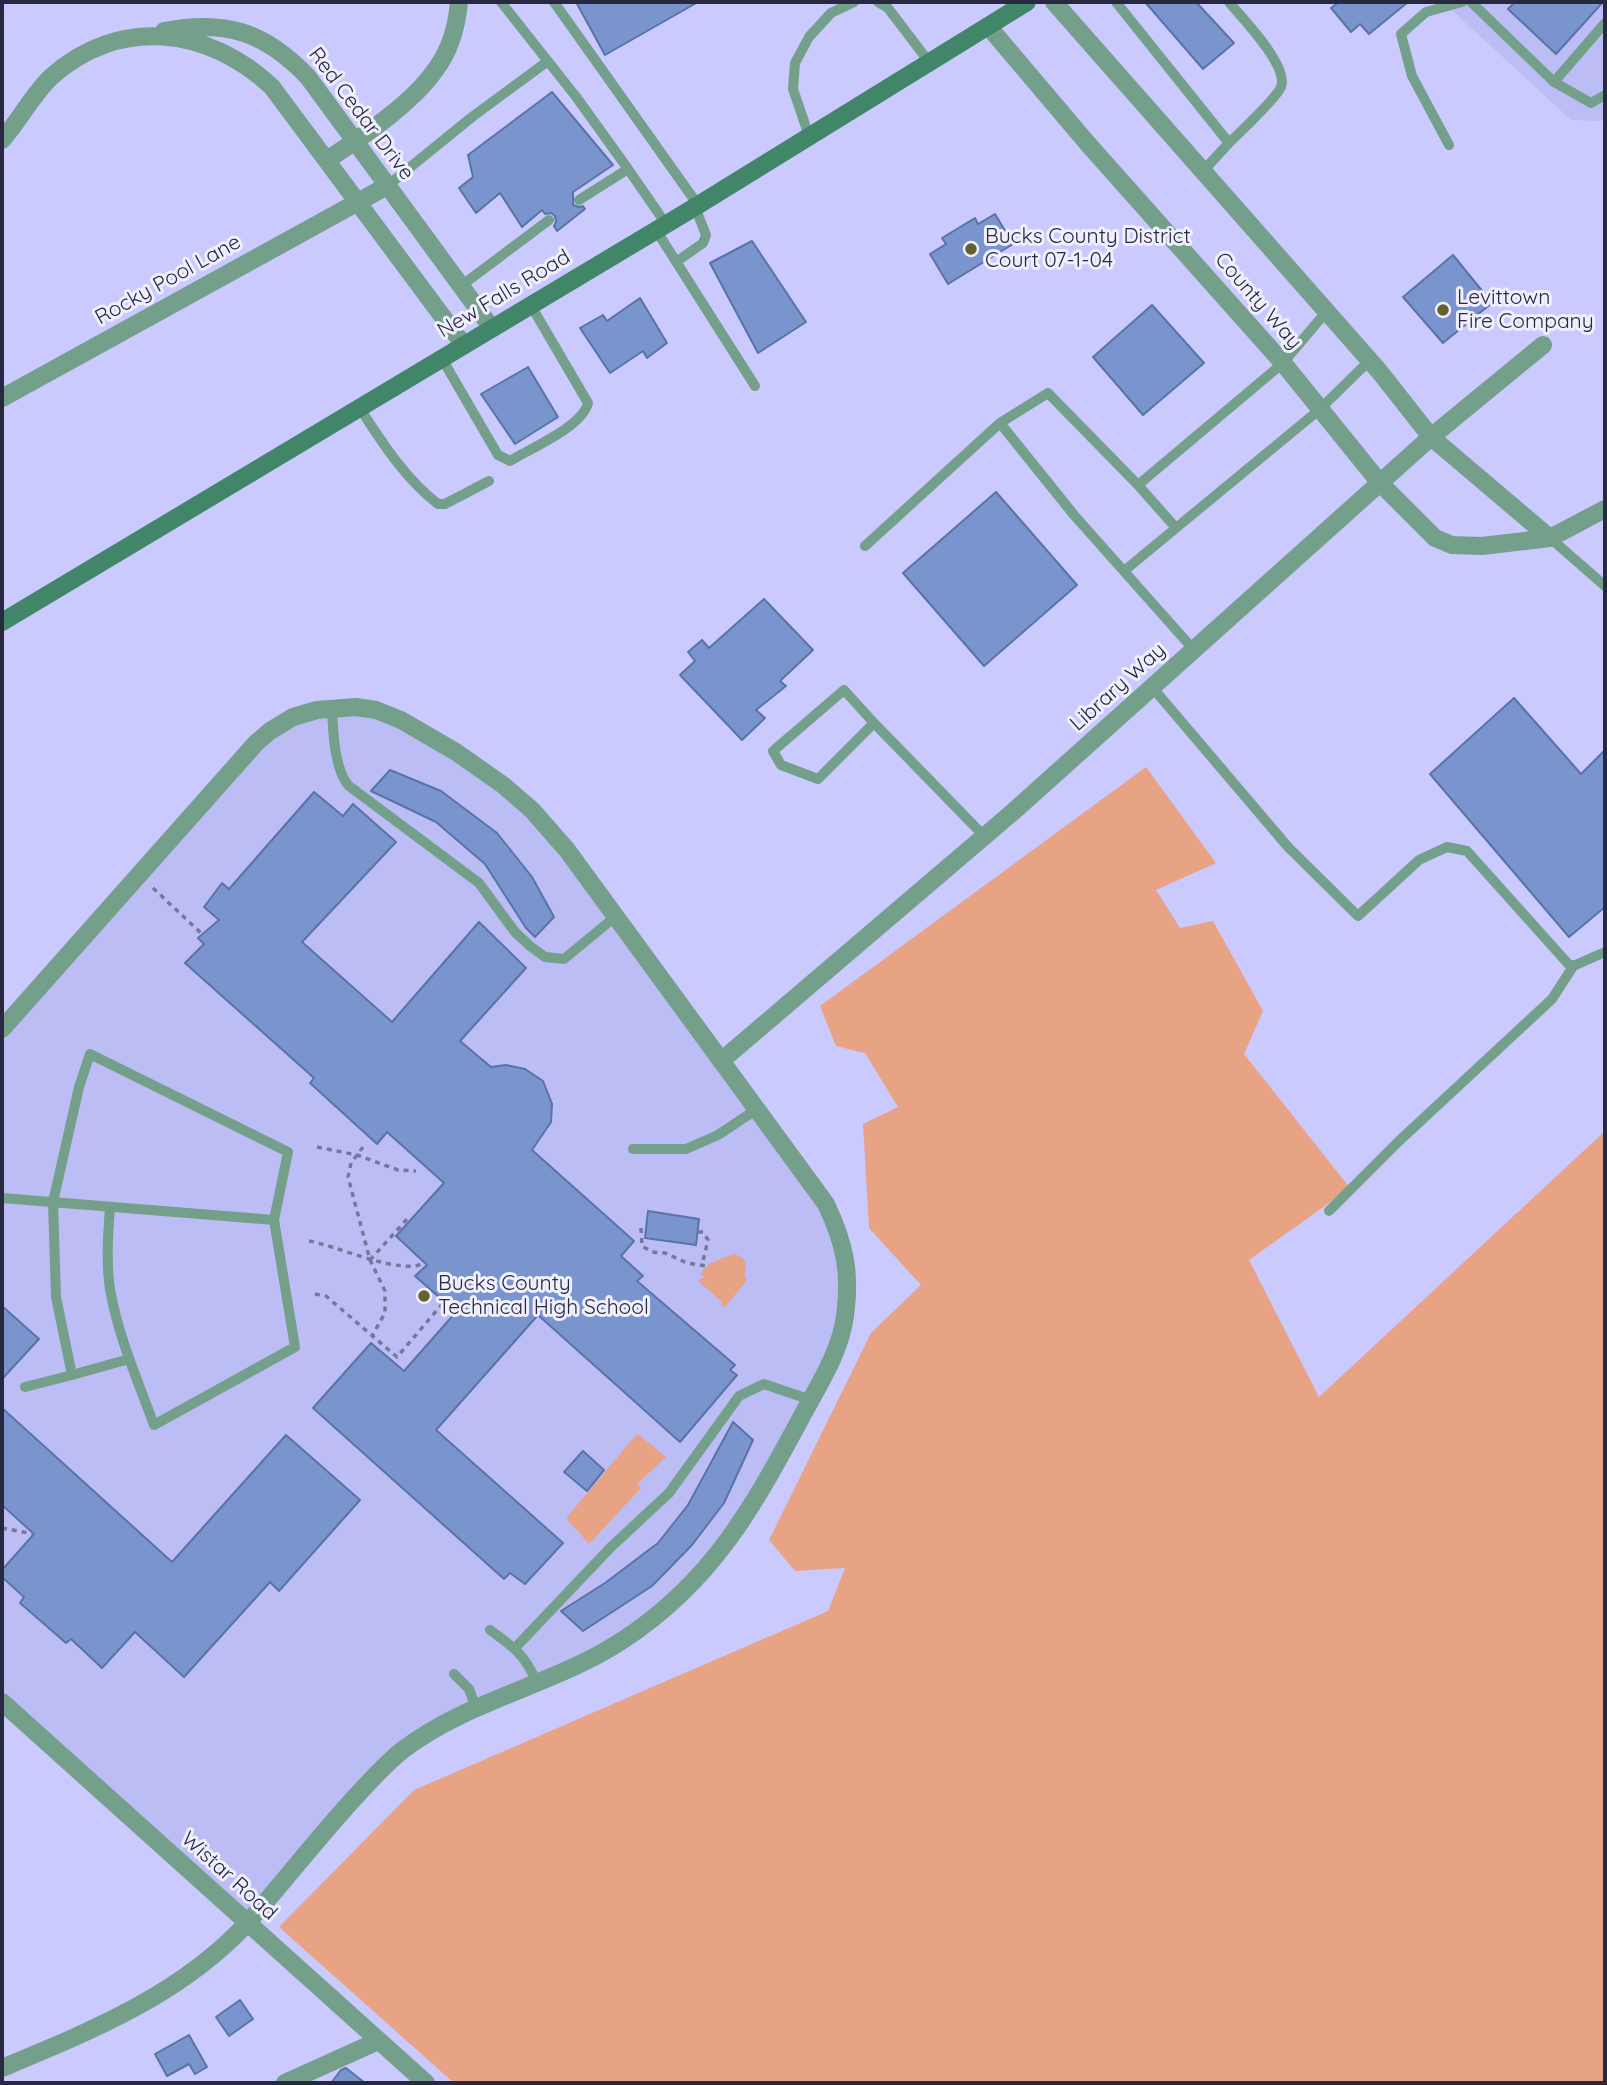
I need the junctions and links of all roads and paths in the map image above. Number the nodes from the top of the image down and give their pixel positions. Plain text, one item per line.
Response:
1 (459, 2) edge
2 (501, 2) edge
3 (554, 2) edge
4 (854, 2) edge
5 (878, 2) edge
6 (1027, 2) edge
7 (1054, 2) edge
8 (1116, 2) edge
9 (1229, 2) edge
10 (1462, 2) edge
11 (1471, 2) edge
12 (1605, 23) edge
13 (988, 26) junction
14 (137, 37) junction
15 (548, 61) junction
16 (929, 62) junction
17 (1554, 82) junction
18 (1605, 95) edge
19 (809, 136) junction
20 (2, 140) edge
21 (355, 141) junction
22 (1229, 143) junction
23 (1448, 145) dead end
24 (327, 160) junction
25 (628, 169) junction
26 (1202, 172) junction
27 (387, 186) junction
28 (579, 200) dead end
29 (357, 202) junction
30 (696, 206) junction
31 (550, 220) dead end
32 (661, 227) junction
33 (676, 262) junction
34 (461, 286) junction
35 (530, 304) junction
36 (1326, 312) junction
37 (491, 327) junction
38 (463, 344) junction
39 (1543, 345) dead end
40 (441, 358) junction
41 (1369, 361) junction
42 (1283, 363) junction
43 (755, 386) dead end
44 (2, 398) edge
45 (359, 407) junction
46 (1319, 410) junction
47 (1000, 424) junction
48 (1431, 437) junction
49 (489, 481) dead end
50 (1380, 483) junction
51 (1138, 485) junction
52 (1605, 509) edge
53 (1176, 528) junction
54 (1550, 538) junction
55 (865, 546) dead end
56 (1125, 571) junction
57 (1605, 586) edge
58 (2, 622) edge
59 (1194, 650) junction
60 (1153, 687) junction
61 (332, 708) junction
62 (874, 723) junction
63 (984, 836) junction
64 (153, 888) dead end
65 (615, 917) junction
66 (203, 935) dead end
67 (1605, 952) edge
68 (1574, 965) junction
69 (2, 1029) edge
70 (721, 1061) junction
71 (757, 1109) junction
72 (317, 1147) dead end
73 (363, 1147) dead end
74 (633, 1149) dead end
75 (357, 1155) junction
76 (416, 1171) dead end
77 (2, 1198) edge
78 (53, 1202) junction
79 (110, 1207) junction
80 (1329, 1211) dead end
81 (408, 1218) dead end
82 (274, 1220) junction
83 (641, 1228) dead end
84 (698, 1232) dead end
85 (309, 1241) dead end
86 (370, 1261) junction
87 (424, 1262) dead end
88 (315, 1294) dead end
89 (444, 1301) dead end
90 (372, 1336) junction
91 (129, 1359) junction
92 (72, 1375) junction
93 (25, 1387) dead end
94 (811, 1400) junction
95 (2, 1528) edge
96 (34, 1534) dead end
97 (490, 1630) dead end
98 (515, 1648) junction
99 (454, 1674) dead end
100 (536, 1682) junction
101 (2, 1702) edge
102 (477, 1708) junction
103 (247, 1923) junction
104 (378, 2040) junction
105 (2, 2068) edge
106 (285, 2083) edge
107 (426, 2083) edge

1 - 21 street
2 - 15 lane
3 - 30 lane
4 - 19 lane
5 - 16 lane
6 - 13 main road, New Falls Road
7 - 26 street
8 - 22 lane
9 - 22 lane
10 - 23 lane
11 - 17 lane
12 - 17 lane
13 - 16 main road, New Falls Road
13 - 42 street, County Way
14 - 20 street, Red Cedar Drive
14 - 21 street, Red Cedar Drive
14 - 24 street, Red Cedar Drive
15 - 25 lane
15 - 27 lane
16 - 19 main road, New Falls Road
17 - 18 lane
19 - 30 main road, New Falls Road
21 - 24 street
21 - 27 street, Red Cedar Drive
22 - 26 lane
24 - 29 street, Red Cedar Drive
25 - 28 lane
25 - 32 lane
26 - 36 street
27 - 29 street, Rocky Pool Lane
27 - 34 street, Red Cedar Drive
29 - 38 street, Red Cedar Drive
29 - 44 street, Rocky Pool Lane
30 - 32 main road, New Falls Road
30 - 33 lane
31 - 34 lane
32 - 33 lane
32 - 35 main road, New Falls Road
33 - 43 lane
34 - 37 street, Red Cedar Drive
35 - 37 main road, New Falls Road
35 - 40 lane
36 - 41 street
36 - 42 lane
37 - 38 main road, New Falls Road
38 - 40 main road, New Falls Road
39 - 48 street, Library Way
40 - 45 main road, New Falls Road
41 - 46 lane
41 - 48 street
42 - 46 street, County Way
42 - 51 lane
45 - 49 lane
45 - 58 main road, New Falls Road
46 - 50 street, County Way
46 - 53 lane
47 - 51 lane
47 - 55 lane
47 - 56 lane
48 - 50 street, Library Way
48 - 54 street
50 - 54 street, County Way
50 - 59 street, Library Way
51 - 53 lane
52 - 54 street
53 - 56 lane
54 - 57 lane
56 - 59 lane
59 - 60 street, Library Way
60 - 63 street, Library Way
60 - 68 lane
61 - 65 street
61 - 65 lane
61 - 69 street
62 - 62 lane
62 - 63 lane
63 - 70 street, Library Way
64 - 66 path
65 - 70 street
67 - 68 lane
68 - 80 lane
70 - 71 street
71 - 74 lane
71 - 94 street
72 - 75 path
73 - 75 path
75 - 76 path
75 - 86 path
77 - 78 lane
78 - 79 lane
78 - 82 lane
78 - 92 lane
79 - 82 lane
79 - 91 lane
81 - 86 path
82 - 91 lane
83 - 84 path
85 - 86 path
86 - 87 path
86 - 90 path
88 - 90 path
89 - 90 path
91 - 92 lane
92 - 93 lane
94 - 98 lane
94 - 100 street
95 - 96 path
97 - 98 lane
98 - 100 lane
99 - 102 lane
100 - 102 street
101 - 103 street, Wistar Road
102 - 103 street
103 - 104 street, Wistar Road
103 - 105 street
104 - 106 street
104 - 107 street, Wistar Road

